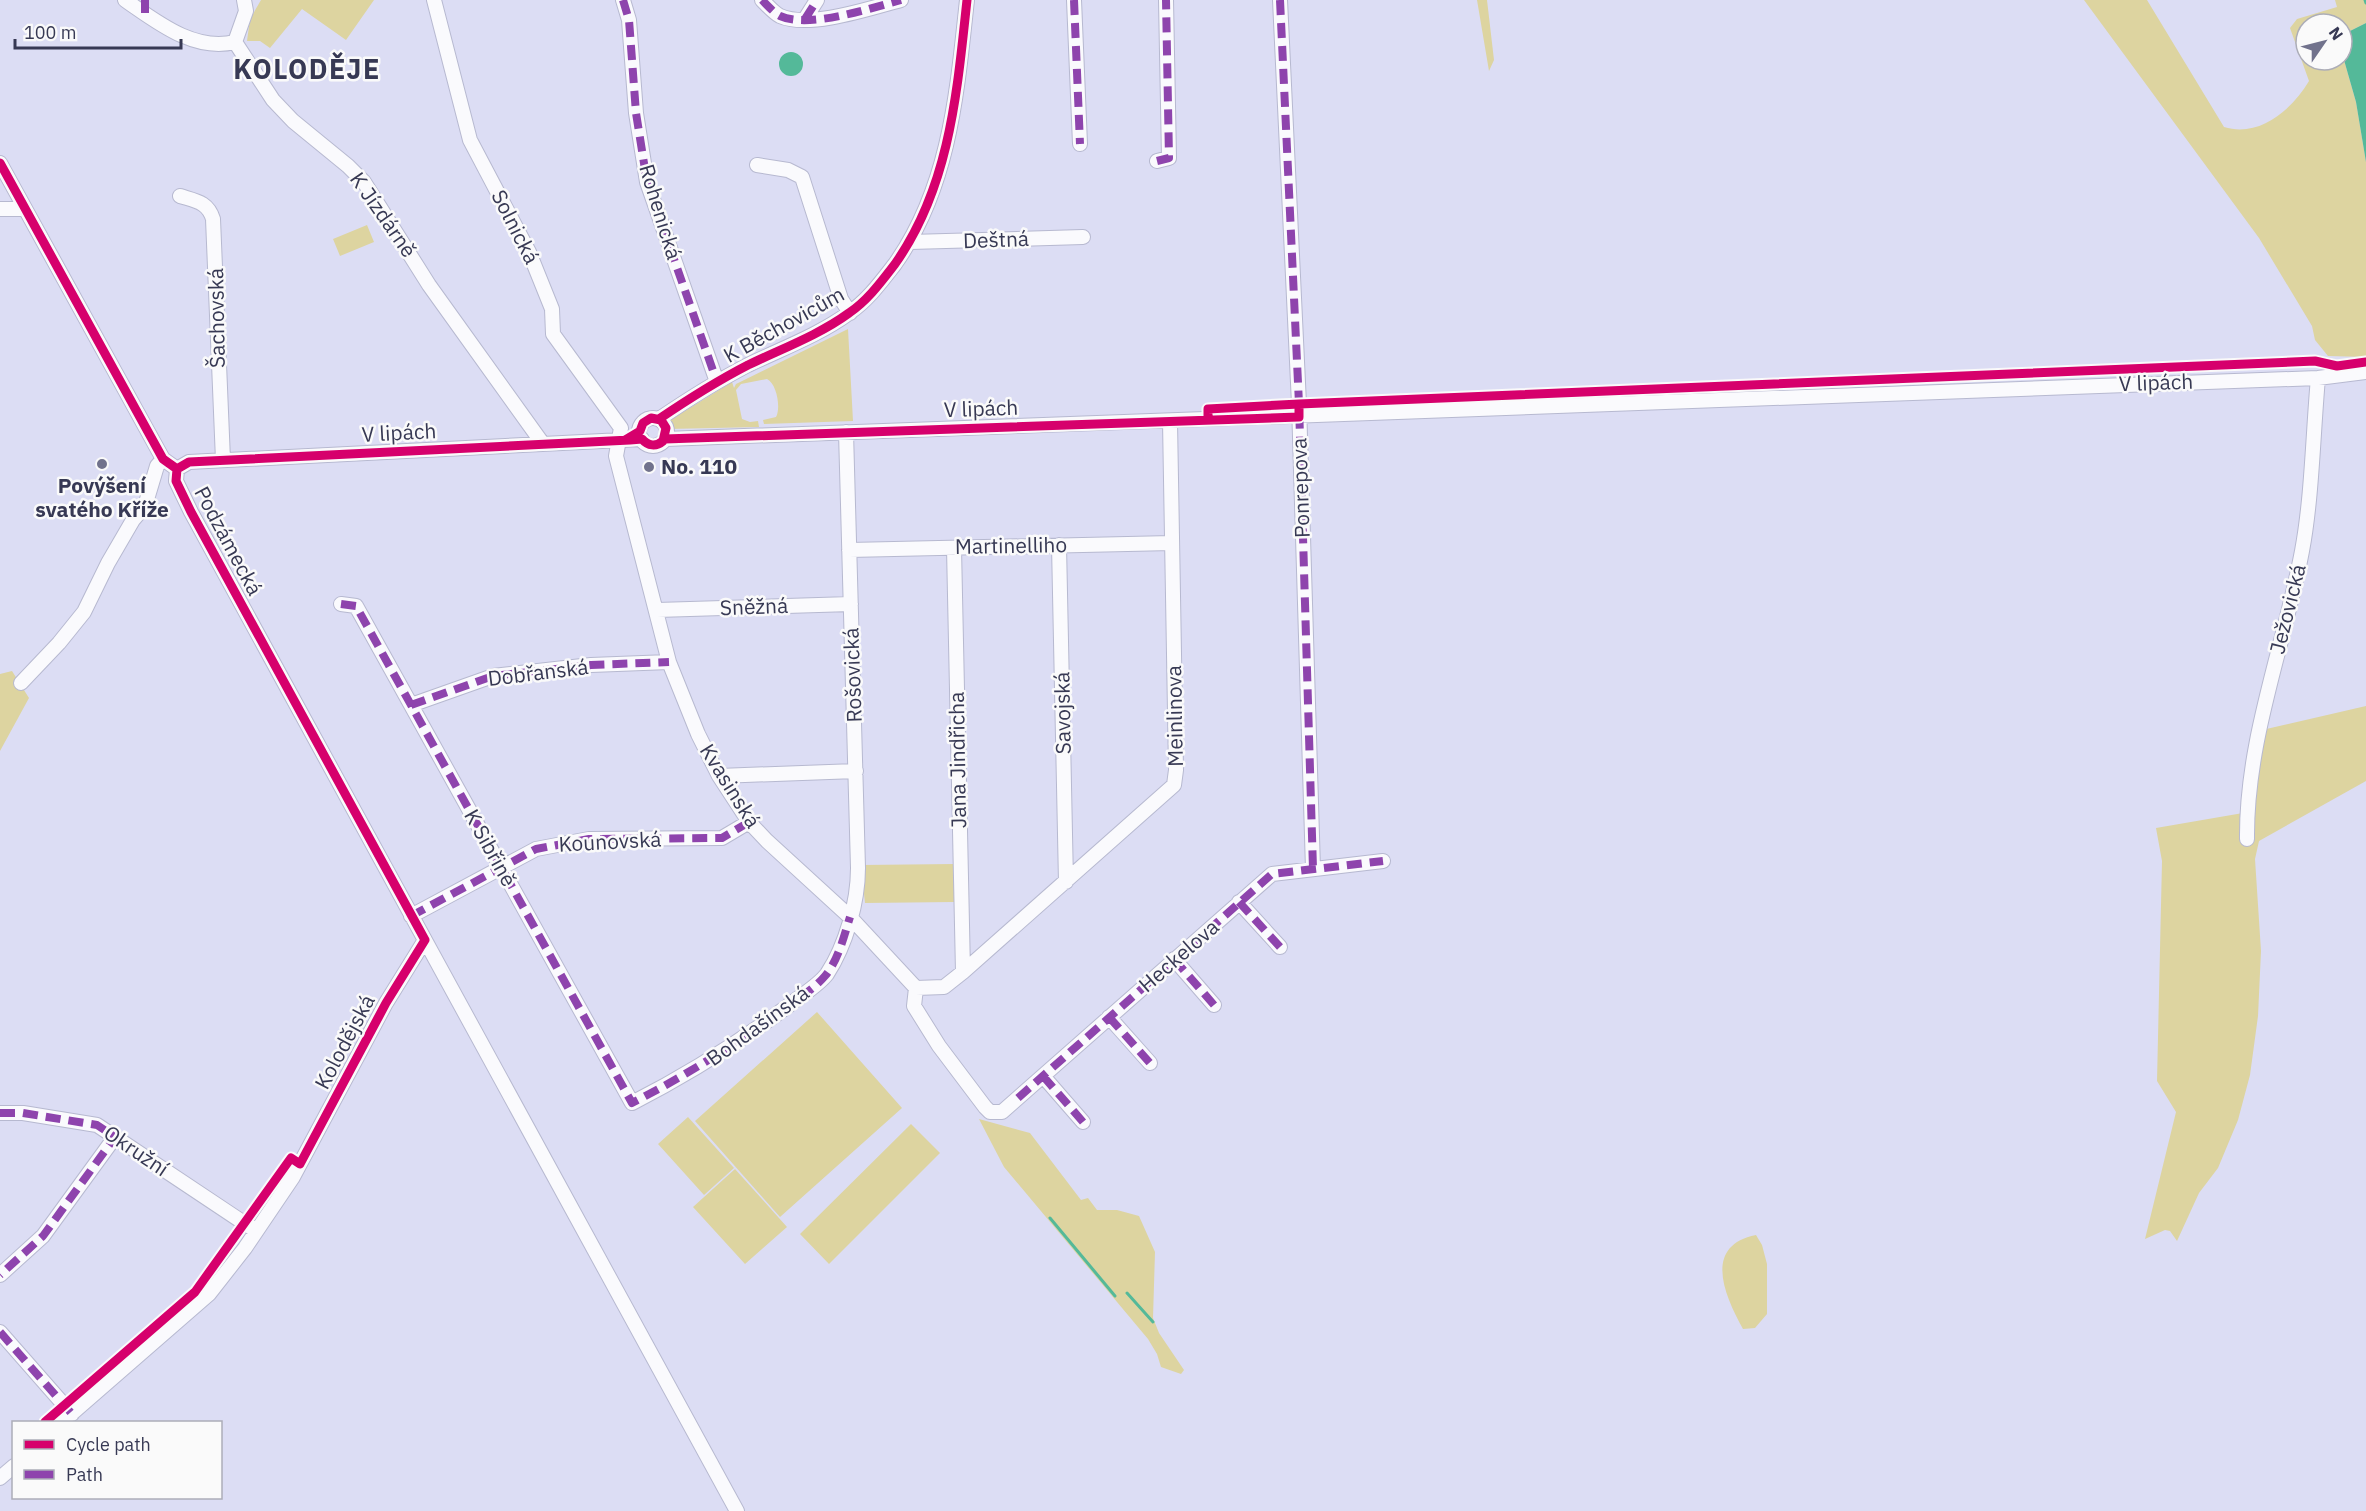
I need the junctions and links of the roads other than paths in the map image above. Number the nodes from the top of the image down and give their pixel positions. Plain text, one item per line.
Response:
1 (125, 0) edge
2 (434, 0) edge
3 (623, 0) edge
4 (762, 0) edge
5 (817, 0) edge
6 (901, 0) edge
7 (967, 0) edge
8 (1074, 0) edge
9 (1166, 0) edge
10 (1280, 0) edge
11 (248, 4) edge
12 (805, 18) junction
13 (235, 42) junction
14 (1080, 144) dead end
15 (1157, 161) dead end
16 (0, 163) edge
17 (757, 165) dead end
18 (180, 196) dead end
19 (0, 209) edge
20 (25, 209) junction
21 (1083, 237) dead end
22 (910, 242) junction
23 (850, 313) junction
24 (2359, 373) edge
25 (2318, 378) junction
26 (717, 382) junction
27 (1299, 417) junction
28 (658, 419) junction
29 (1170, 421) junction
30 (846, 432) junction
31 (641, 435) junction
32 (665, 439) junction
33 (622, 440) junction
34 (543, 444) junction
35 (163, 459) junction
36 (223, 460) junction
37 (177, 469) junction
38 (1172, 543) junction
39 (1059, 545) junction
40 (954, 548) junction
41 (849, 550) junction
42 (341, 604) dead end
43 (851, 604) junction
44 (657, 610) junction
45 (669, 662) junction
46 (21, 683) dead end
47 (411, 705) junction
48 (856, 771) junction
49 (719, 776) junction
50 (749, 822) junction
51 (2247, 839) dead end
52 (1383, 861) dead end
53 (500, 867) junction
54 (1313, 869) junction
55 (1066, 882) junction
56 (1239, 902) junction
57 (411, 916) junction
58 (850, 917) junction
59 (425, 940) junction
60 (1280, 947) dead end
61 (1174, 959) junction
62 (963, 972) junction
63 (916, 988) junction
64 (1214, 1005) dead end
65 (1109, 1017) junction
66 (1150, 1063) dead end
67 (1043, 1076) junction
68 (632, 1103) joint
69 (0, 1113) edge
70 (1083, 1122) dead end
71 (115, 1137) junction
72 (256, 1231) junction
73 (0, 1275) edge
74 (0, 1332) edge
75 (67, 1418) edge
76 (12, 1468) edge
77 (0, 1478) edge
78 (737, 1511) edge

1 - 13 street
2 - 33 street, Solnická
3 - 26 street, Rohenická
4 - 12 street
5 - 12 street
6 - 12 street
7 - 22 street, K Běchovicům
8 - 14 street
9 - 15 street
10 - 27 street, Ponrepova
11 - 13 street
13 - 34 street, K Jízdárně
16 - 20 street, Podzámecká
17 - 23 street
18 - 36 street, Šachovská
19 - 20 street
20 - 35 street, Podzámecká
21 - 22 street, Deštná
22 - 23 street, K Běchovicům
23 - 26 street, K Běchovicům
24 - 25 street, V lipách
25 - 27 street, V lipách
25 - 51 street, Ježovická
26 - 28 street, K Běchovicům
27 - 29 street, V lipách
27 - 54 street, Ponrepova
28 - 31 street
28 - 32 street
29 - 30 street, V lipách
29 - 38 street, Meinlinova
30 - 32 street, V lipách
30 - 41 street, Rošovická
31 - 32 street
31 - 33 street, V lipách
33 - 34 street, V lipách
33 - 44 street, Kvasinská
34 - 36 street, V lipách
35 - 37 street, Podzámecká
35 - 46 street
36 - 37 street, V lipách
37 - 57 street, Podzámecká
38 - 39 street, Martinelliho
38 - 55 street, Meinlinova
39 - 40 street, Martinelliho
39 - 55 street, Savojská
40 - 41 street, Martinelliho
40 - 62 street, Jana Jindřicha
41 - 43 street, Rošovická
42 - 47 street, K Sibřině
43 - 44 street, Sněžná
43 - 48 street, Rošovická
44 - 45 street, Kvasinská
45 - 47 street, Dobřanská
45 - 49 street, Kvasinská
47 - 53 street, K Sibřině
48 - 49 street
48 - 58 street, Rošovická
49 - 50 street, Kvasinská
50 - 53 street, Kounovská
50 - 58 street, Kvasinská
52 - 54 street, Heckelova
53 - 57 street, Kounovská
53 - 68 street, K Sibřině
54 - 56 street, Heckelova
55 - 62 street, Meinlinova
56 - 60 street
56 - 61 street, Heckelova
57 - 59 street, Podzámecká
58 - 63 street, Kvasinská
58 - 68 street, Bohdašínská
59 - 72 street, Kolodějská
59 - 78 street, Podzámecká
61 - 64 street
61 - 65 street, Heckelova
62 - 63 street, Meinlinova
63 - 67 street, Heckelova
65 - 66 street
65 - 67 street, Heckelova
67 - 70 street
69 - 71 street, Okružní
71 - 72 street, Okružní
71 - 73 street
72 - 75 street, Kolodějská
74 - 75 street
76 - 77 street

